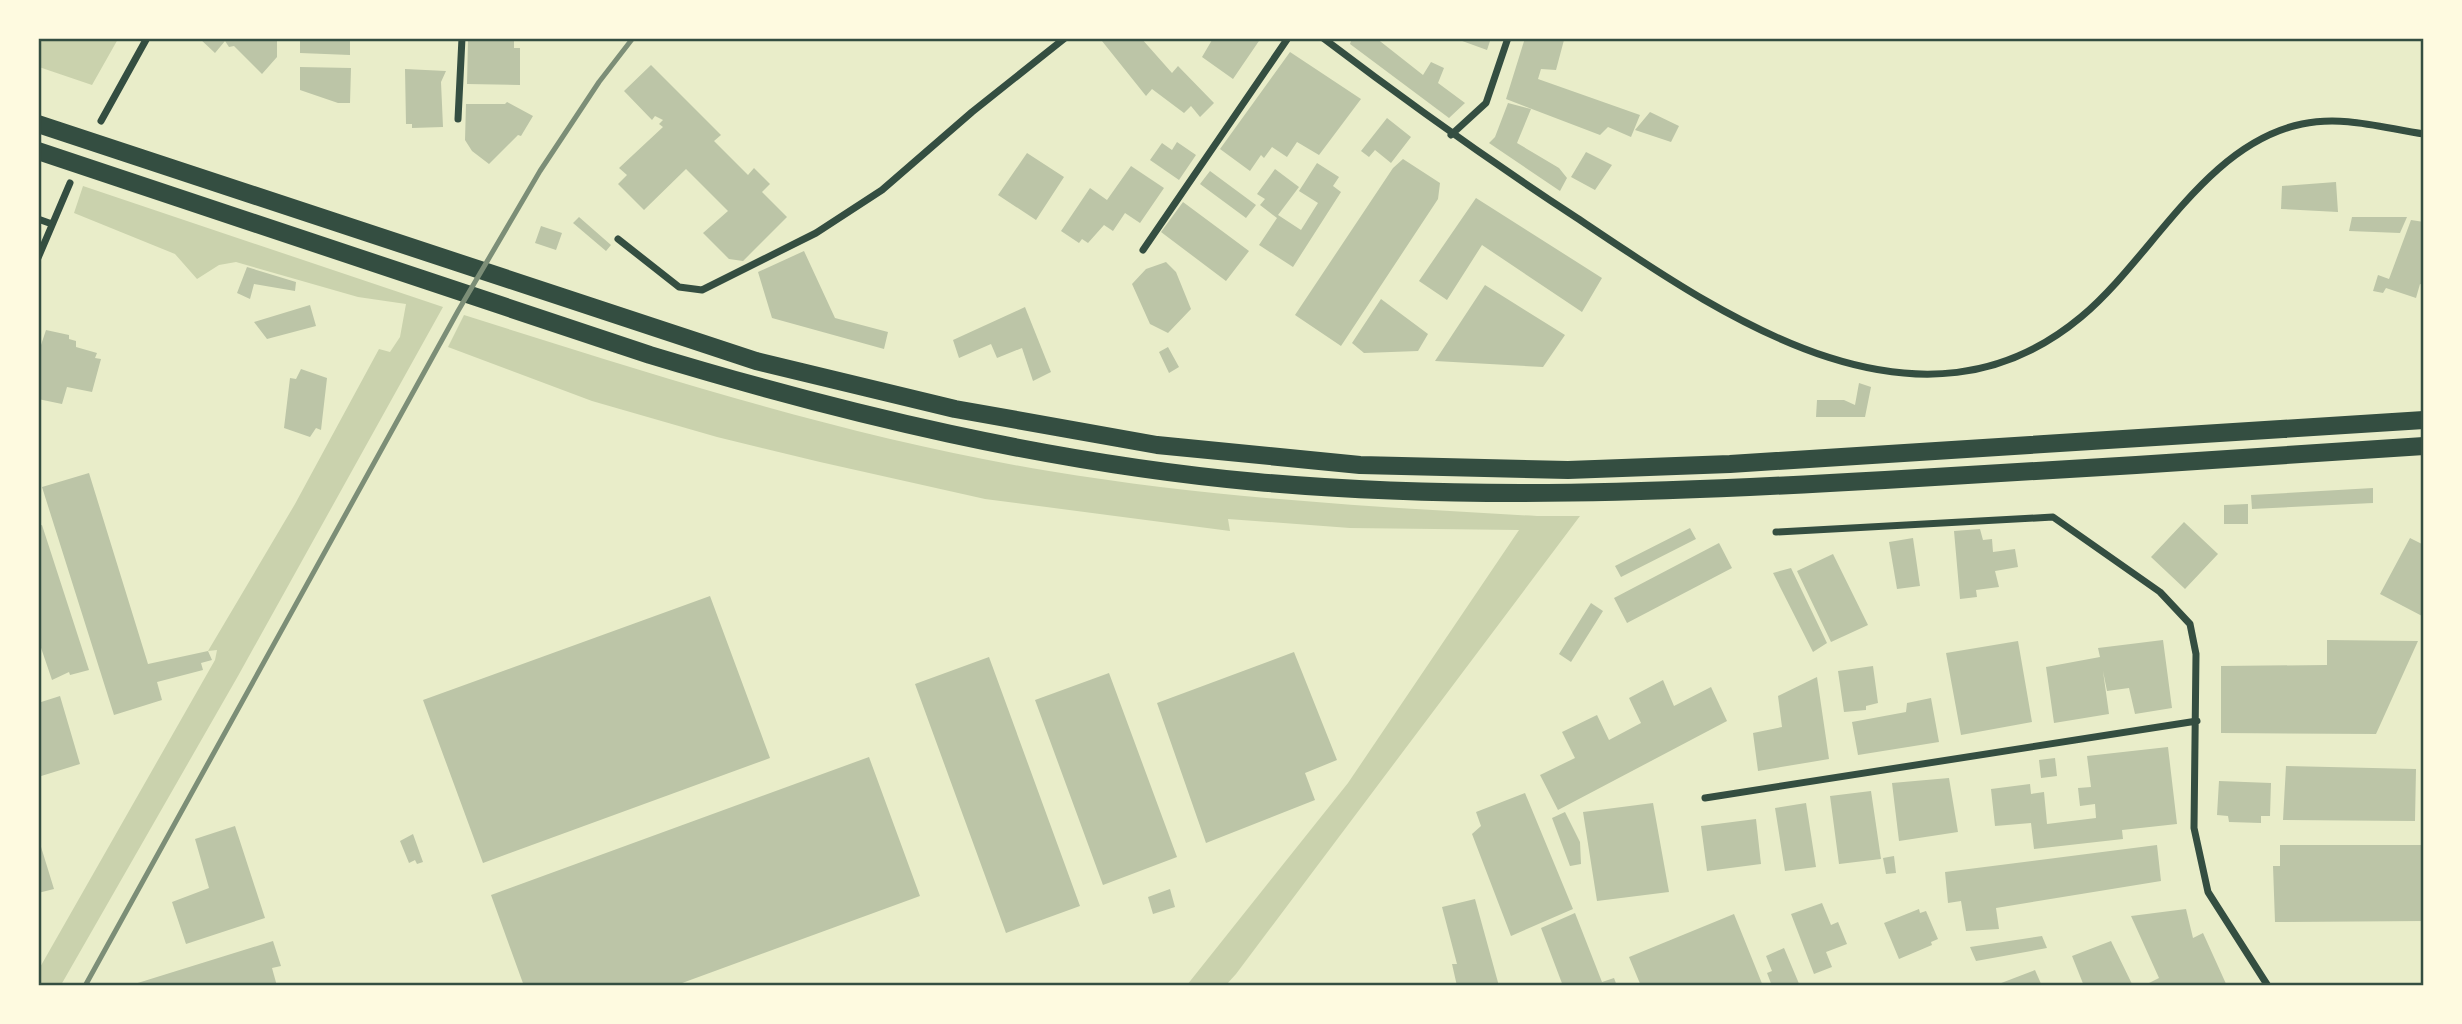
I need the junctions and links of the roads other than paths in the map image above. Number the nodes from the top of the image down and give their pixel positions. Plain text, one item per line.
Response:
1 (147, 38) edge
2 (462, 38) edge
3 (1065, 38) edge
4 (1288, 38) edge
5 (1323, 38) edge
6 (1508, 38) edge
7 (458, 119) dead end
8 (101, 121) dead end
9 (38, 124) edge
10 (2424, 134) edge
11 (1451, 135) junction
12 (38, 151) edge
13 (70, 183) dead end
14 (38, 219) edge
15 (52, 224) junction
16 (618, 239) dead end
17 (1143, 250) dead end
18 (38, 258) edge
19 (2424, 420) edge
20 (2424, 446) edge
21 (1776, 532) dead end
22 (2197, 721) junction
23 (1705, 798) dead end
24 (2268, 985) edge

1 - 8 street
2 - 7 street
3 - 16 street
4 - 17 street
5 - 11 street
6 - 11 street
9 - 19 highway
10 - 11 street
12 - 20 highway
13 - 15 street
14 - 15 street
15 - 18 street
21 - 22 street
22 - 23 street
22 - 24 street

